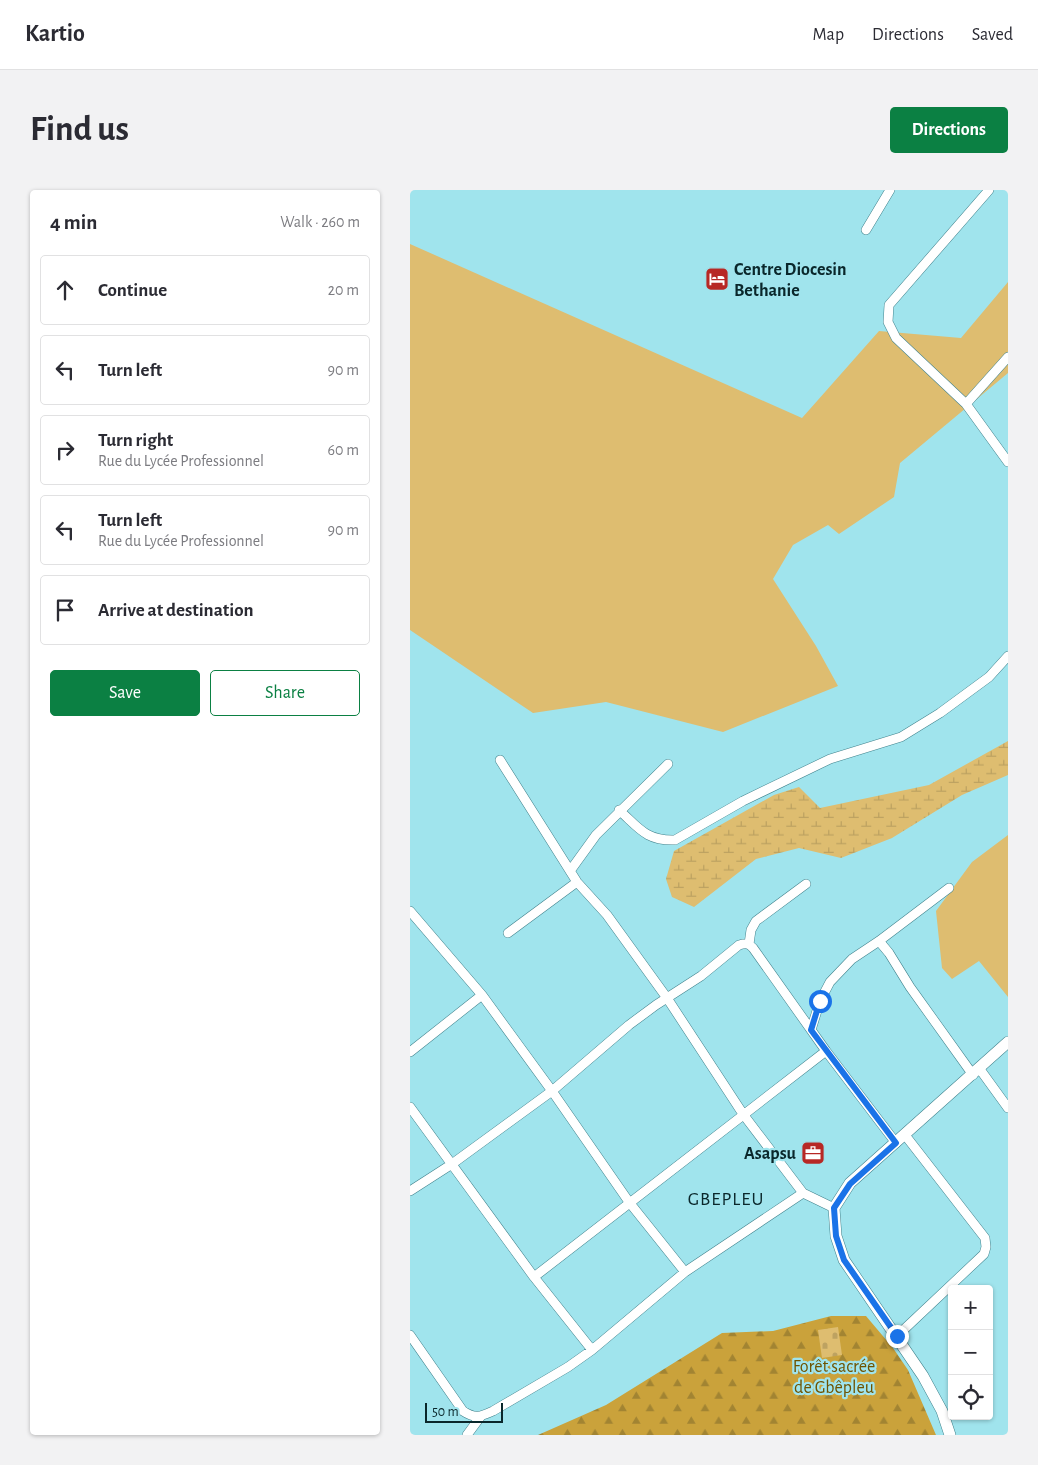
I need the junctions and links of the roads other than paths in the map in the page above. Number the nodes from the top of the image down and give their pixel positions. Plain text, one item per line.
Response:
1 (890, 190) edge
2 (989, 190) edge
3 (866, 230) dead end
4 (1008, 357) edge
5 (966, 404) junction
6 (1008, 462) edge
7 (1008, 656) edge
8 (500, 760) dead end
9 (668, 764) dead end
10 (619, 810) junction
11 (570, 871) junction
12 (577, 882) junction
13 (806, 884) dead end
14 (949, 888) dead end
15 (410, 911) edge
16 (508, 934) dead end
17 (879, 941) junction
18 (749, 944) junction
19 (482, 995) junction
20 (668, 998) junction
21 (811, 1030) junction
22 (1008, 1042) edge
23 (826, 1051) junction
24 (410, 1052) edge
25 (976, 1072) junction
26 (552, 1091) junction
27 (410, 1107) edge
28 (1008, 1108) edge
29 (744, 1114) junction
30 (900, 1139) junction
31 (452, 1164) junction
32 (410, 1190) edge
33 (803, 1193) junction
34 (629, 1202) junction
35 (834, 1208) junction
36 (685, 1272) junction
37 (534, 1277) junction
38 (410, 1335) edge
39 (897, 1336) junction
40 (592, 1350) junction
41 (481, 1416) junction
42 (467, 1435) edge
43 (950, 1435) edge

1 - 3 street
2 - 5 street
4 - 5 street
5 - 6 street
7 - 10 street
8 - 11 street
9 - 10 street
10 - 11 street
11 - 12 street
12 - 16 street
12 - 20 street
13 - 18 street
14 - 17 street
15 - 19 street
17 - 21 street
17 - 25 street
18 - 20 street
18 - 21 street
19 - 24 street
19 - 26 street
20 - 26 street
20 - 29 street
21 - 23 street
22 - 25 main road
23 - 29 street
23 - 30 street
25 - 28 street
25 - 30 main road
26 - 31 street
26 - 34 street
27 - 31 street
29 - 33 street
29 - 34 street
30 - 35 main road
30 - 39 street
31 - 32 street
31 - 37 street
33 - 35 street
33 - 36 street
34 - 36 street
34 - 37 street
35 - 39 main road
36 - 40 street
37 - 40 street
38 - 41 street
39 - 43 main road
40 - 41 street
41 - 42 street

